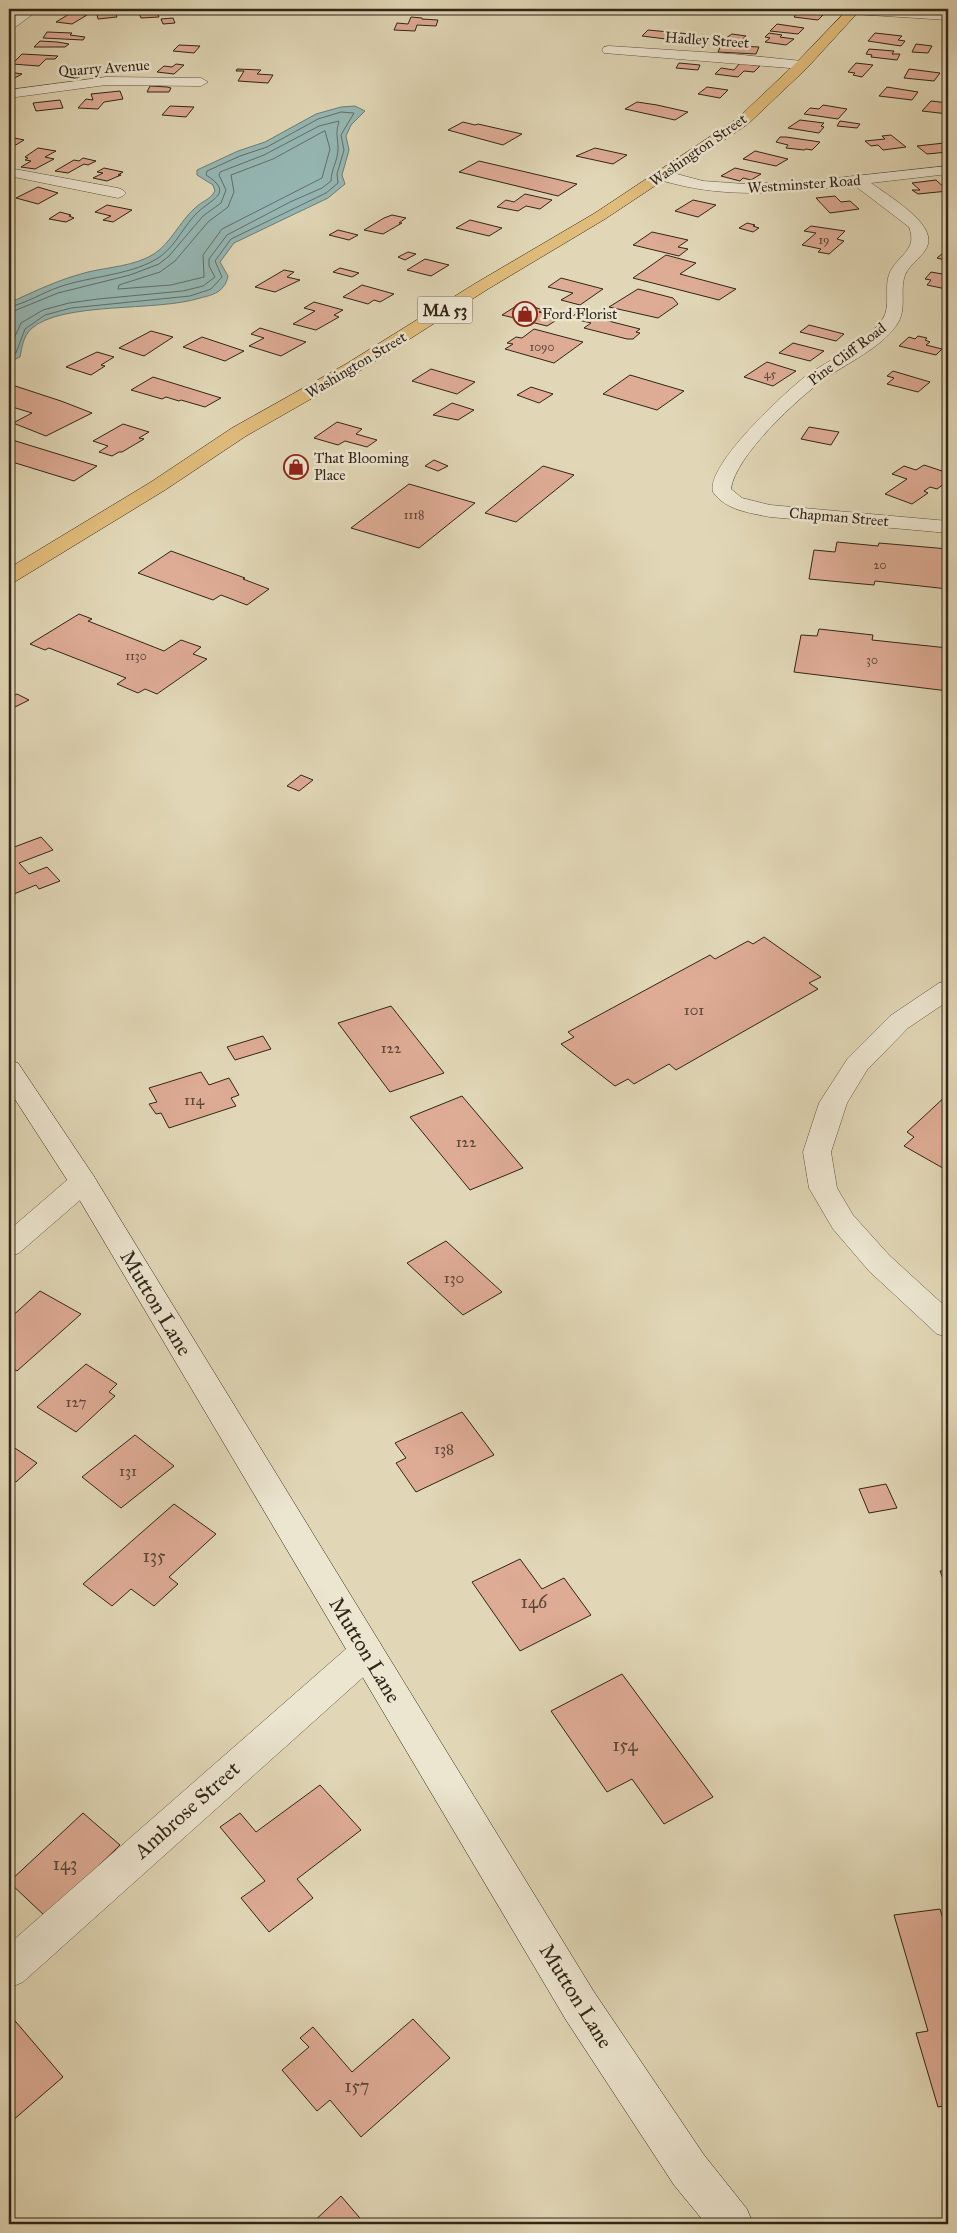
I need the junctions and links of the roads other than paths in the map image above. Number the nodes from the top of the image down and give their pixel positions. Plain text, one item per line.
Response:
1 (34, 9) edge
2 (849, 9) edge
3 (948, 16) edge
4 (9, 25) edge
5 (610, 50) dead end
6 (802, 66) junction
7 (201, 82) dead end
8 (9, 94) edge
9 (948, 170) edge
10 (9, 172) edge
11 (662, 175) junction
12 (858, 182) junction
13 (118, 193) dead end
14 (731, 500) joint
15 (948, 526) edge
16 (9, 577) edge
17 (948, 989) edge
18 (9, 1069) edge
19 (83, 1182) junction
20 (9, 1246) edge
21 (948, 1326) edge
22 (367, 1652) junction
23 (9, 1969) edge
24 (732, 2224) edge

1 - 4 street
2 - 3 street
2 - 6 main road, Washington Street / MA 53
5 - 6 street, Hadley Street
6 - 11 main road, Washington Street / MA 53
7 - 8 street, Quarry Avenue
9 - 12 street, Westminster Road
10 - 13 street
11 - 12 street, Westminster Road
11 - 16 main road, Washington Street / MA 53
12 - 14 street, Pine Cliff Road
14 - 15 street, Chapman Street
17 - 21 street
18 - 19 street, Mutton Lane
19 - 20 street
19 - 22 street, Mutton Lane
22 - 23 street, Ambrose Street
22 - 24 street, Mutton Lane

